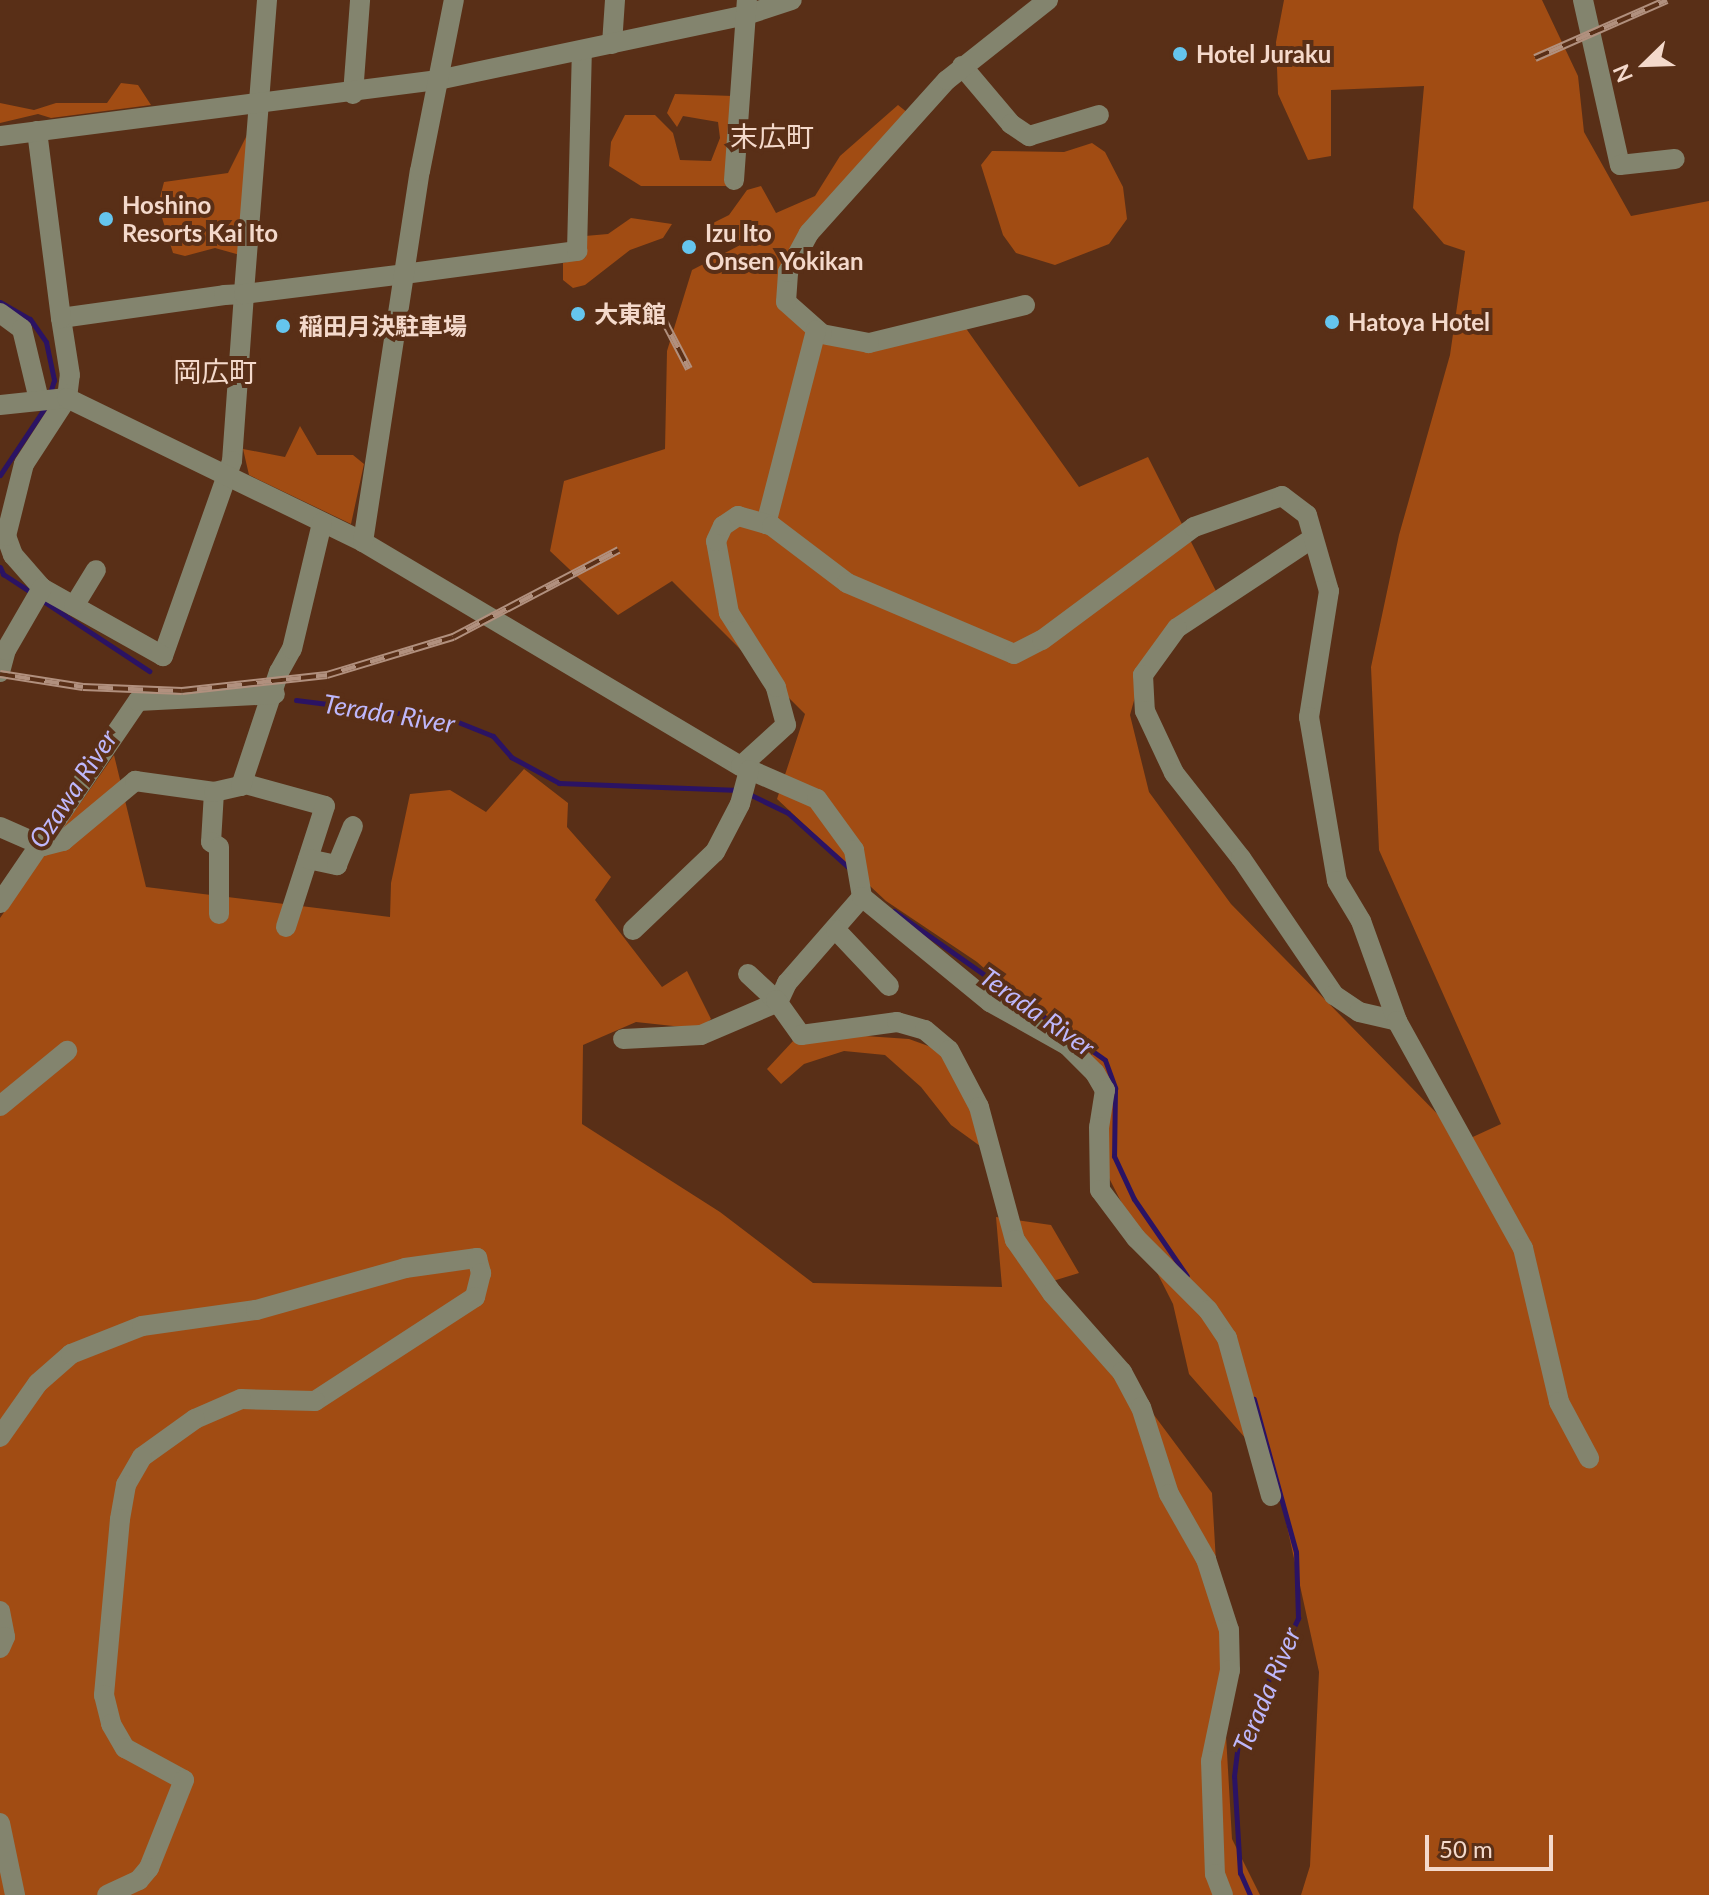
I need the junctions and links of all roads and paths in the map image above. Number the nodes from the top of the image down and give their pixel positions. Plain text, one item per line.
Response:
1 (267, 0) edge
2 (360, 0) edge
3 (454, 0) edge
4 (615, 0) edge
5 (792, 0) edge
6 (1048, 0) edge
7 (1583, 0) edge
8 (746, 8) edge
9 (612, 44) junction
10 (582, 51) junction
11 (962, 66) junction
12 (438, 80) junction
13 (353, 94) junction
14 (259, 106) junction
15 (1099, 115) dead end
16 (37, 131) junction
17 (0, 136) edge
18 (1675, 159) dead end
19 (734, 180) dead end
20 (404, 274) junction
21 (244, 294) junction
22 (1025, 305) dead end
23 (0, 313) edge
24 (61, 318) junction
25 (816, 330) junction
26 (67, 398) junction
27 (39, 400) junction
28 (0, 405) edge
29 (229, 478) junction
30 (322, 523) junction
31 (766, 524) junction
32 (1313, 538) junction
33 (363, 542) junction
34 (96, 570) dead end
35 (39, 595) junction
36 (74, 606) junction
37 (0, 672) edge
38 (275, 694) junction
39 (745, 768) junction
40 (242, 783) junction
41 (214, 792) junction
42 (353, 826) dead end
43 (0, 827) edge
44 (35, 845) junction
45 (308, 859) junction
46 (862, 895) junction
47 (0, 903) edge
48 (219, 914) dead end
49 (286, 927) dead end
50 (633, 930) dead end
51 (836, 930) junction
52 (748, 974) dead end
53 (889, 986) dead end
54 (776, 1000) junction
55 (1397, 1021) junction
56 (623, 1039) dead end
57 (67, 1051) dead end
58 (0, 1106) edge
59 (0, 1437) edge
60 (1589, 1458) dead end
61 (1271, 1496) dead end
62 (0, 1611) edge
63 (0, 1648) edge
64 (0, 1823) edge
65 (15, 1895) edge
66 (107, 1895) edge
67 (1223, 1895) edge

1 - 14 street
2 - 13 street
3 - 12 street
4 - 9 street
5 - 8 street
6 - 11 street
7 - 18 street
8 - 9 street
8 - 19 street
9 - 10 street
10 - 12 street
10 - 20 street
11 - 15 street
11 - 25 street
12 - 13 street
12 - 20 street
13 - 14 street
14 - 16 street
14 - 21 street
16 - 17 street
16 - 24 street
20 - 21 street
20 - 33 street
21 - 24 street
21 - 29 street
22 - 25 street
23 - 27 street
24 - 26 street
25 - 31 street
26 - 27 street
26 - 29 street
26 - 35 street
27 - 28 street
29 - 30 street
29 - 36 street
30 - 33 street
30 - 38 street
31 - 32 street
31 - 39 street
32 - 55 street
32 - 55 street
33 - 39 street
34 - 36 street
35 - 36 street
35 - 37 street
38 - 40 street
38 - 44 street
39 - 46 street
39 - 50 street
40 - 41 street
40 - 45 street
41 - 44 street
41 - 48 street
42 - 45 street
43 - 44 street
44 - 47 street
45 - 49 street
46 - 51 street
46 - 61 street
51 - 53 street
51 - 54 street
52 - 54 street
54 - 56 street
54 - 67 street
55 - 60 street
57 - 58 street
59 - 66 street
62 - 63 street
64 - 65 street

